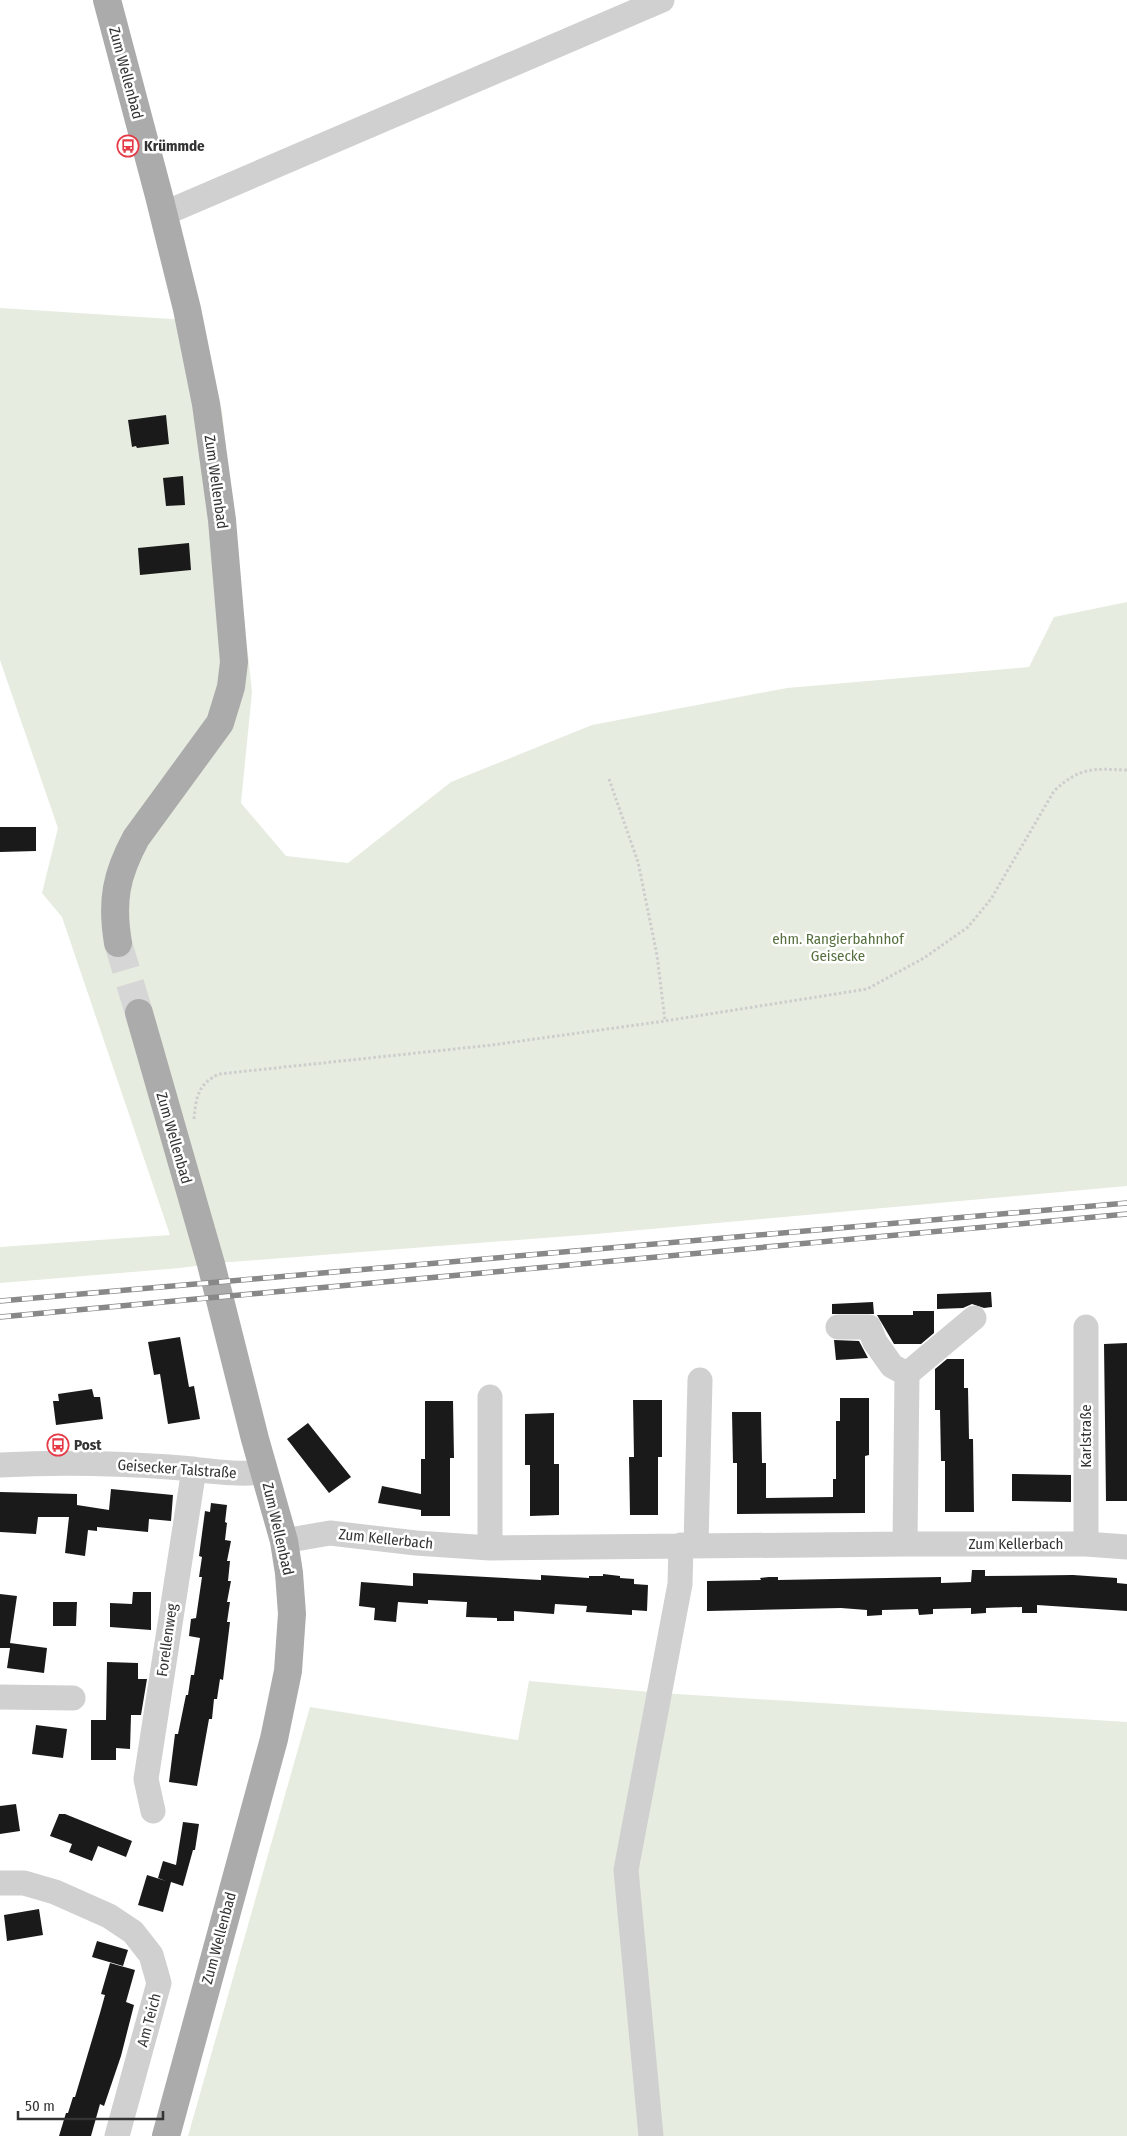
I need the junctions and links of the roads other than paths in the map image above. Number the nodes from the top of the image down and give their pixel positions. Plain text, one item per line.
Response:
1 (106, 0) edge
2 (662, 0) edge
3 (163, 214) junction
4 (118, 943) tunnel mouth
5 (139, 1013) tunnel mouth
6 (974, 1318) dead end
7 (1086, 1327) dead end
8 (838, 1328) dead end
9 (907, 1374) junction
10 (700, 1380) dead end
11 (490, 1397) dead end
12 (0, 1466) edge
13 (194, 1468) junction
14 (265, 1472) junction
15 (284, 1541) junction
16 (905, 1544) junction
17 (1086, 1544) junction
18 (689, 1545) junction
19 (1127, 1547) edge
20 (490, 1548) junction
21 (0, 1697) edge
22 (73, 1698) dead end
23 (153, 1812) dead end
24 (0, 1883) edge
25 (117, 2136) edge
26 (166, 2136) edge
27 (651, 2136) edge

1 - 3 main road, Zum Wellenbad
2 - 3 street
3 - 4 main road, Zum Wellenbad
5 - 14 main road, Zum Wellenbad
6 - 9 street
7 - 17 street, Karlstraße
8 - 9 street
9 - 16 street
10 - 18 street
11 - 20 street
12 - 13 street, Geisecker Talstraße
13 - 14 street, Geisecker Talstraße
13 - 23 street, Forellenweg
14 - 15 main road, Zum Wellenbad
15 - 20 street, Zum Kellerbach
15 - 26 main road, Zum Wellenbad
16 - 17 street, Zum Kellerbach
16 - 18 street, Zum Kellerbach
17 - 19 street, Zum Kellerbach
18 - 20 street, Zum Kellerbach
18 - 27 street
21 - 22 street
24 - 25 street, Am Teich

